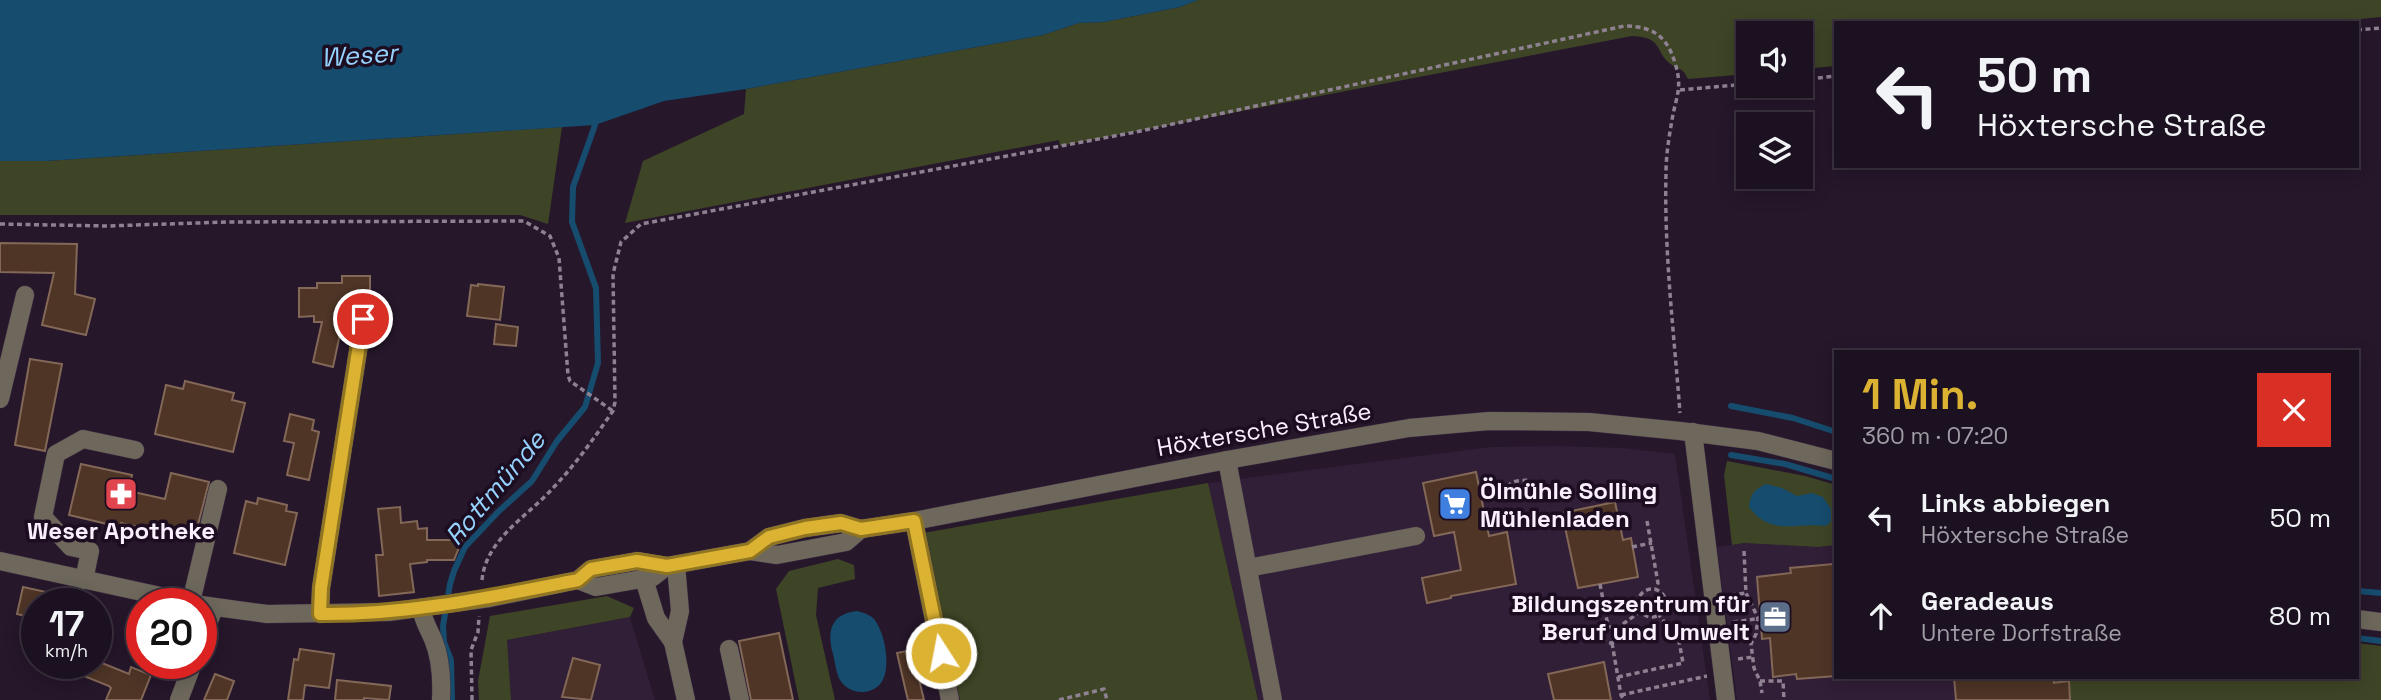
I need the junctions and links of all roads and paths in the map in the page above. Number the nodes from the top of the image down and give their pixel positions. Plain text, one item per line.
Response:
1 (2381, 28) edge
2 (2359, 30) edge
3 (1834, 76) edge
4 (1813, 79) edge
5 (1736, 85) edge
6 (1681, 90) junction
7 (0, 225) edge
8 (25, 295) dead end
9 (363, 319) dead end
10 (0, 399) edge
11 (613, 411) junction
12 (1687, 431) junction
13 (135, 450) dead end
14 (1227, 460) junction
15 (1834, 460) edge
16 (1530, 480) dead end
17 (218, 489) dead end
18 (1505, 495) dead end
19 (914, 521) junction
20 (1647, 521) dead end
21 (1416, 536) dead end
22 (1652, 544) junction
23 (1632, 547) dead end
24 (1744, 551) dead end
25 (0, 561) edge
26 (671, 565) junction
27 (1248, 568) junction
28 (643, 579) junction
29 (84, 580) junction
30 (578, 580) junction
31 (1600, 584) dead end
32 (203, 588) edge
33 (126, 589) edge
34 (1656, 589) junction
35 (475, 601) junction
36 (217, 607) edge
37 (428, 607) junction
38 (1641, 611) junction
39 (320, 614) junction
40 (1659, 615) junction
41 (1760, 618) junction
42 (2359, 619) edge
43 (2381, 622) edge
44 (1717, 624) junction
45 (1608, 627) junction
46 (1616, 629) junction
47 (673, 642) junction
48 (1612, 643) junction
49 (729, 649) dead end
50 (1723, 674) junction
51 (1618, 677) junction
52 (187, 679) edge
53 (1760, 681) junction
54 (1762, 694) dead end
55 (1623, 698) edge
56 (179, 700) edge
57 (441, 700) edge
58 (472, 700) edge
59 (686, 700) edge
60 (740, 700) edge
61 (950, 700) edge
62 (1059, 700) edge
63 (1107, 700) edge
64 (1273, 700) edge
65 (1726, 700) edge
66 (1784, 700) edge

1 - 2 path
3 - 4 path
5 - 6 path
6 - 11 path
6 - 12 path
7 - 11 path
8 - 10 street
9 - 39 street
11 - 35 path
12 - 14 street, Höxtersche Straße
12 - 15 street, Höxtersche Straße
12 - 44 street
13 - 29 street
14 - 19 street, Höxtersche Straße
14 - 27 street
16 - 18 path
17 - 32 street
19 - 26 street, Höxtersche Straße
19 - 61 street
20 - 22 path
21 - 27 street
22 - 23 path
22 - 34 path
24 - 41 path
25 - 29 street
26 - 28 street
26 - 30 street
26 - 47 street
27 - 64 street
28 - 30 street
28 - 47 street
29 - 33 street
30 - 35 street
31 - 45 path
34 - 38 path
34 - 40 path
35 - 37 street
35 - 58 path
36 - 39 street
37 - 39 street
37 - 57 street
38 - 40 path
38 - 46 path
40 - 51 path
41 - 44 path
41 - 53 path
42 - 43 street
44 - 50 street
45 - 46 path
45 - 48 path
46 - 48 path
47 - 59 street
48 - 51 path
49 - 60 street
50 - 55 path
50 - 65 street
51 - 55 path
52 - 56 street
53 - 54 path
53 - 66 path
62 - 63 path

